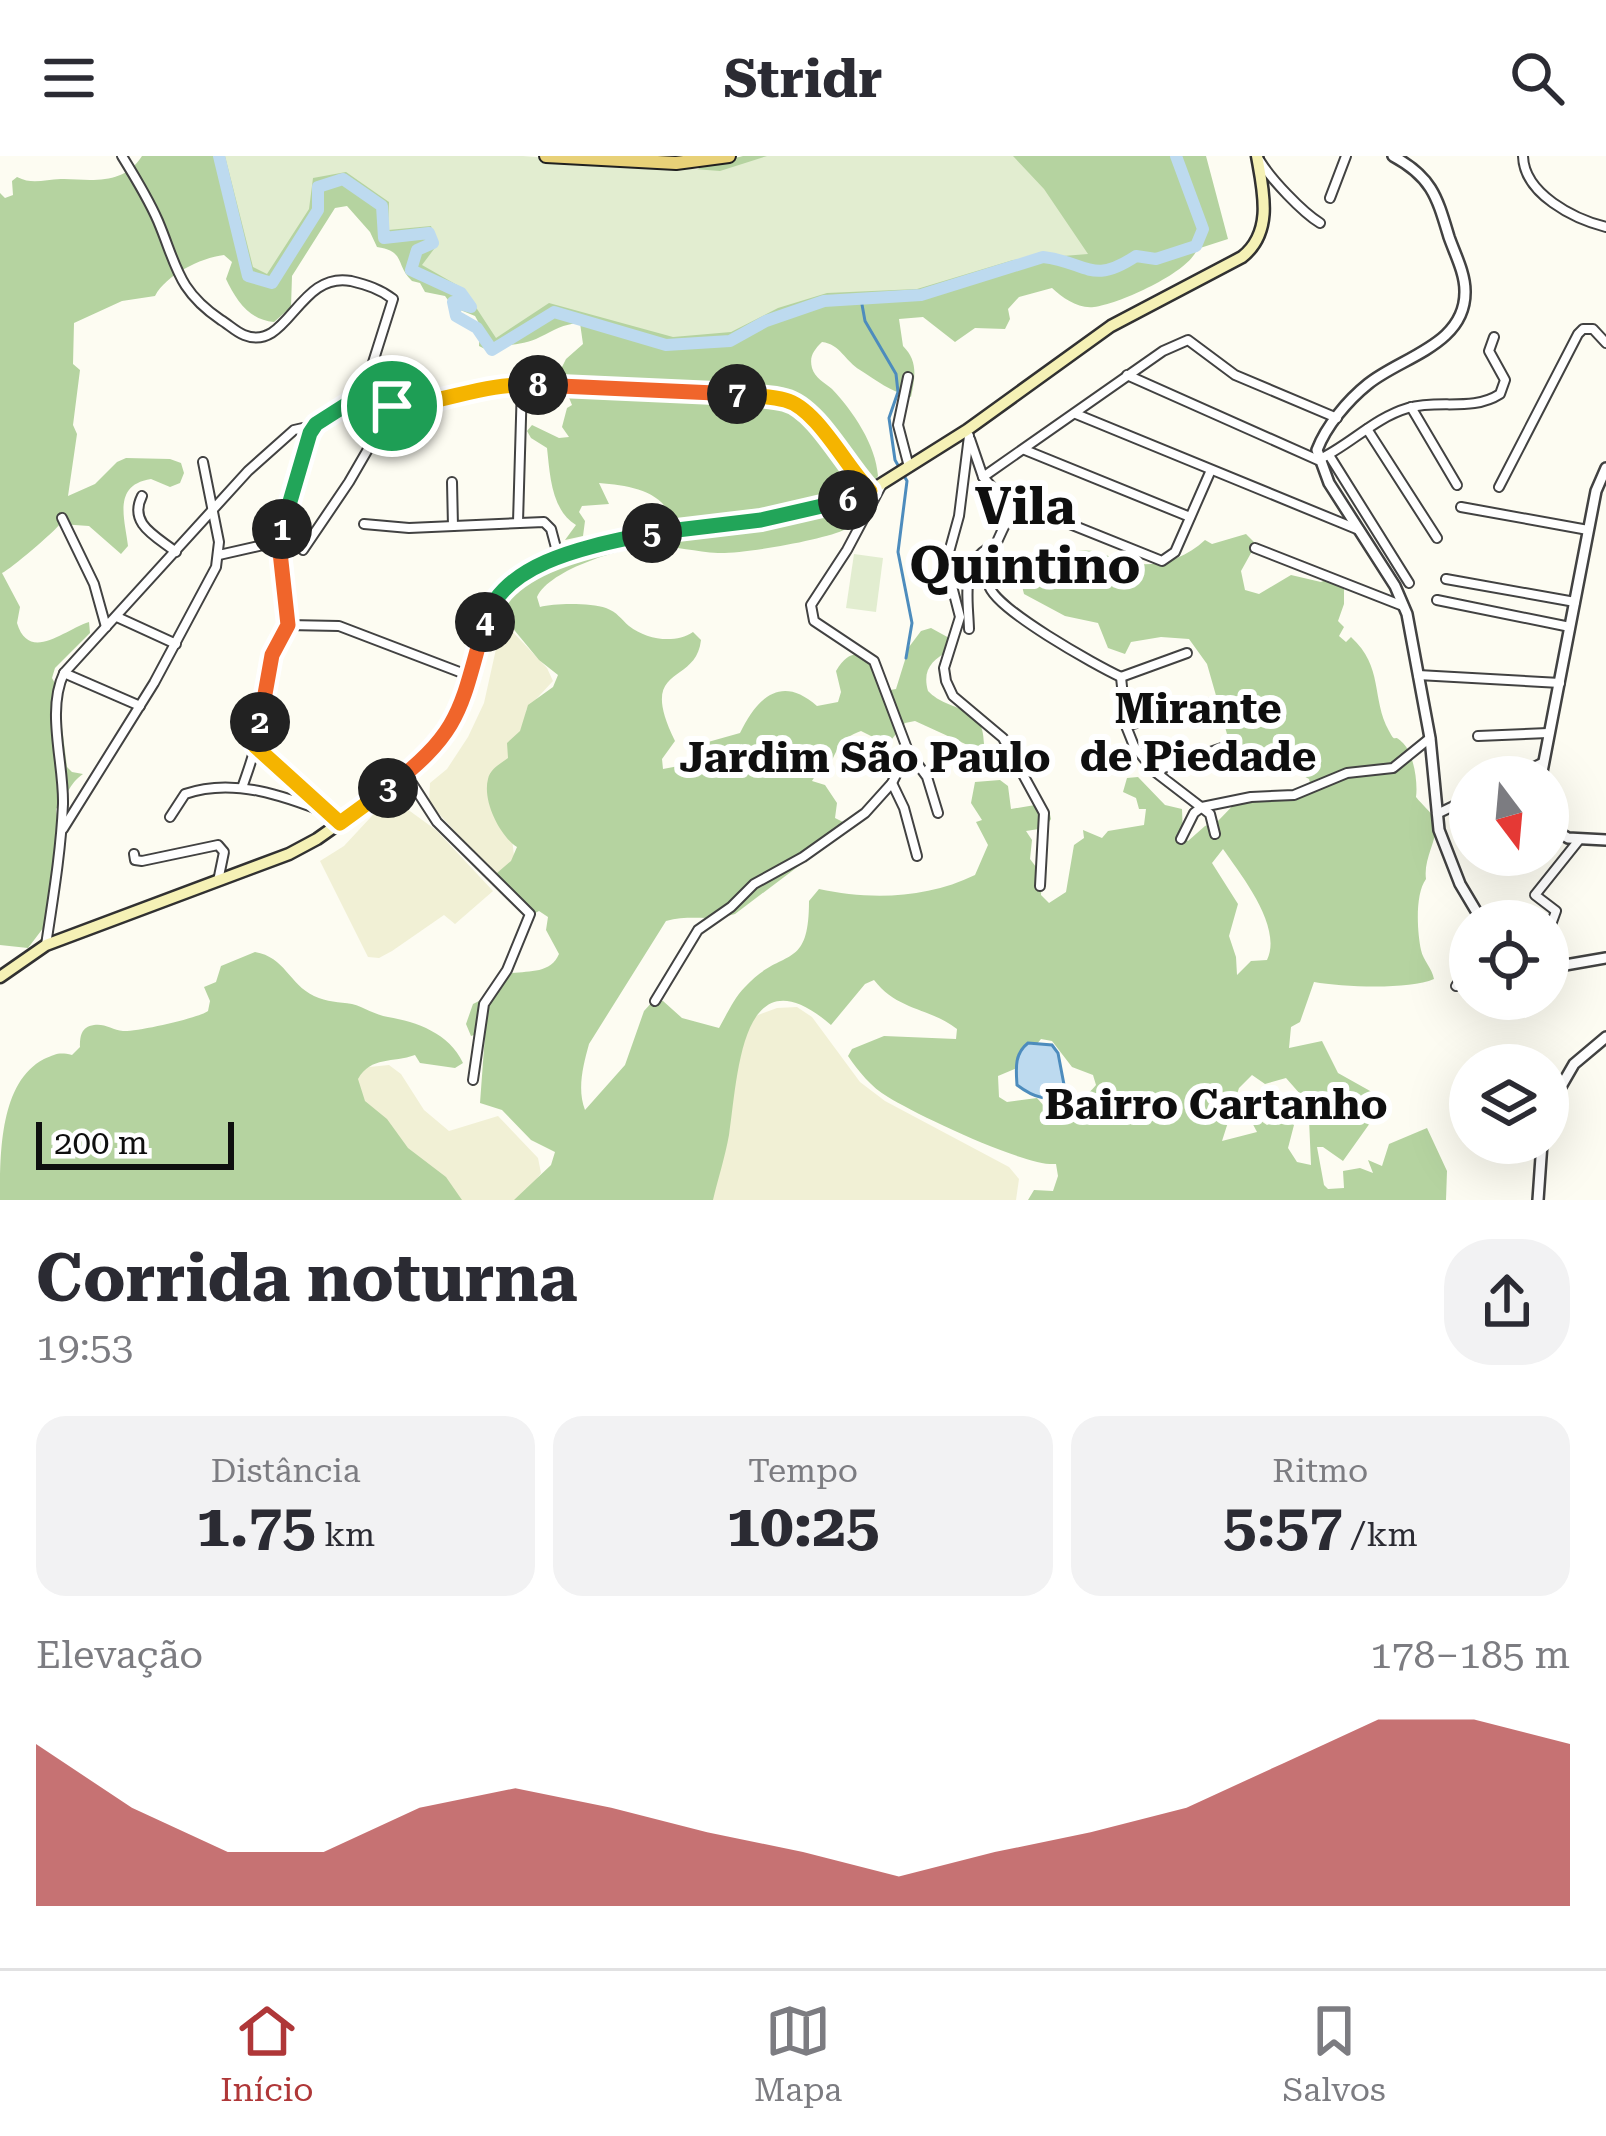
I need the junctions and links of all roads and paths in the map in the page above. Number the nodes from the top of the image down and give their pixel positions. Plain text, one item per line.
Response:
1 (122, 156) edge
2 (546, 156) edge
3 (1258, 156) edge
4 (1346, 156) edge
5 (1393, 156) edge
6 (1522, 156) edge
7 (571, 157) edge
8 (719, 157) edge
9 (1330, 198) dead end
10 (1320, 223) dead end
11 (1606, 227) edge
12 (1494, 337) dead end
13 (1606, 343) edge
14 (1127, 376) junction
15 (908, 377) dead end
16 (522, 384) junction
17 (363, 394) junction
18 (392, 406) junction
19 (1411, 407) junction
20 (1076, 414) junction
21 (1337, 418) junction
22 (316, 424) junction
23 (1367, 429) junction
24 (968, 433) junction
25 (1024, 449) junction
26 (1323, 457) junction
27 (203, 462) dead end
28 (908, 468) junction
29 (1606, 468) edge
30 (1211, 470) junction
31 (983, 477) junction
32 (452, 482) dead end
33 (881, 485) junction
34 (1457, 485) dead end
35 (1499, 488) dead end
36 (142, 496) dead end
37 (1015, 504) junction
38 (1461, 507) dead end
39 (213, 510) junction
40 (1190, 517) junction
41 (62, 518) dead end
42 (518, 522) junction
43 (364, 524) dead end
44 (453, 526) junction
45 (1588, 530) junction
46 (1361, 531) junction
47 (1437, 538) dead end
48 (281, 541) junction
49 (998, 544) junction
50 (1255, 548) dead end
51 (303, 550) dead end
52 (176, 552) junction
53 (219, 555) junction
54 (559, 559) junction
55 (1446, 579) dead end
56 (1409, 583) dead end
57 (1437, 600) dead end
58 (1575, 602) junction
59 (1403, 606) junction
60 (117, 617) junction
61 (288, 625) junction
62 (1570, 626) junction
63 (106, 628) junction
64 (969, 629) dead end
65 (176, 644) junction
66 (1186, 653) dead end
67 (64, 673) junction
68 (1418, 675) junction
69 (470, 676) junction
70 (1121, 677) junction
71 (1560, 683) junction
72 (1208, 703) dead end
73 (140, 706) junction
74 (1126, 726) junction
75 (1548, 733) junction
76 (1478, 736) dead end
77 (1430, 738) junction
78 (255, 746) junction
79 (1222, 748) dead end
80 (908, 751) junction
81 (1543, 756) edge
82 (1154, 771) junction
83 (406, 774) junction
84 (892, 783) junction
85 (242, 788) junction
86 (1202, 807) junction
87 (1449, 808) edge
88 (938, 813) dead end
89 (329, 814) junction
90 (1436, 815) junction
91 (170, 817) dead end
92 (340, 823) junction
93 (62, 830) junction
94 (1215, 834) dead end
95 (1569, 835) edge
96 (1181, 839) dead end
97 (1579, 840) junction
98 (1606, 840) edge
99 (134, 854) dead end
100 (917, 856) dead end
101 (218, 882) junction
102 (1040, 886) dead end
103 (1471, 900) edge
104 (1541, 900) edge
105 (46, 946) junction
106 (1606, 958) edge
107 (1569, 964) edge
108 (0, 977) edge
109 (655, 1001) dead end
110 (1606, 1037) edge
111 (1569, 1073) edge
112 (473, 1080) dead end
113 (1541, 1164) edge
114 (1538, 1200) edge

1 - 17 street
2 - 7 main road
3 - 10 street
3 - 24 main road
4 - 9 street
5 - 21 street
6 - 11 street
7 - 8 main road
12 - 19 street
13 - 35 street
14 - 20 street
14 - 21 street
14 - 26 street
15 - 28 street
16 - 18 street
16 - 33 street
16 - 42 street
17 - 18 street
17 - 22 street
18 - 51 street
19 - 23 street
19 - 34 street
20 - 25 street
20 - 30 street
21 - 26 street
22 - 39 street
22 - 48 street
23 - 26 street
23 - 47 street
24 - 28 main road
24 - 31 street
24 - 102 street
25 - 31 street
25 - 40 street
26 - 46 street
26 - 56 street
27 - 39 street
28 - 33 main road
29 - 45 street
30 - 40 street
30 - 46 street
31 - 37 street
32 - 44 street
33 - 54 main road
33 - 80 street
36 - 52 street
37 - 40 street
37 - 49 street
38 - 45 street
39 - 52 street
39 - 53 street
41 - 63 street
42 - 44 street
42 - 54 street
43 - 44 street
45 - 58 street
46 - 59 street
48 - 53 street
48 - 61 street
49 - 64 street
49 - 70 street
50 - 59 street
52 - 60 street
53 - 65 street
54 - 69 main road
55 - 58 street
57 - 62 street
58 - 62 street
59 - 68 street
60 - 63 street
60 - 65 street
61 - 69 street
61 - 78 street
62 - 71 street
63 - 67 street
65 - 73 street
66 - 70 street
67 - 73 street
67 - 93 street
68 - 71 street
68 - 77 street
69 - 83 main road
70 - 74 street
71 - 75 street
72 - 74 street
73 - 93 street
74 - 82 street
75 - 76 street
75 - 81 street
77 - 86 street
77 - 90 street
78 - 85 street
78 - 89 street
79 - 82 street
80 - 84 street
80 - 88 street
82 - 86 street
83 - 92 main road
83 - 112 street
84 - 100 street
84 - 109 street
85 - 89 street
85 - 91 street
86 - 94 street
86 - 96 street
87 - 90 street
89 - 92 street
90 - 103 street
92 - 101 main road
93 - 105 street
95 - 97 street
97 - 98 street
97 - 104 street
99 - 101 street
101 - 105 main road
105 - 108 main road
106 - 107 street
110 - 111 street
113 - 114 street

